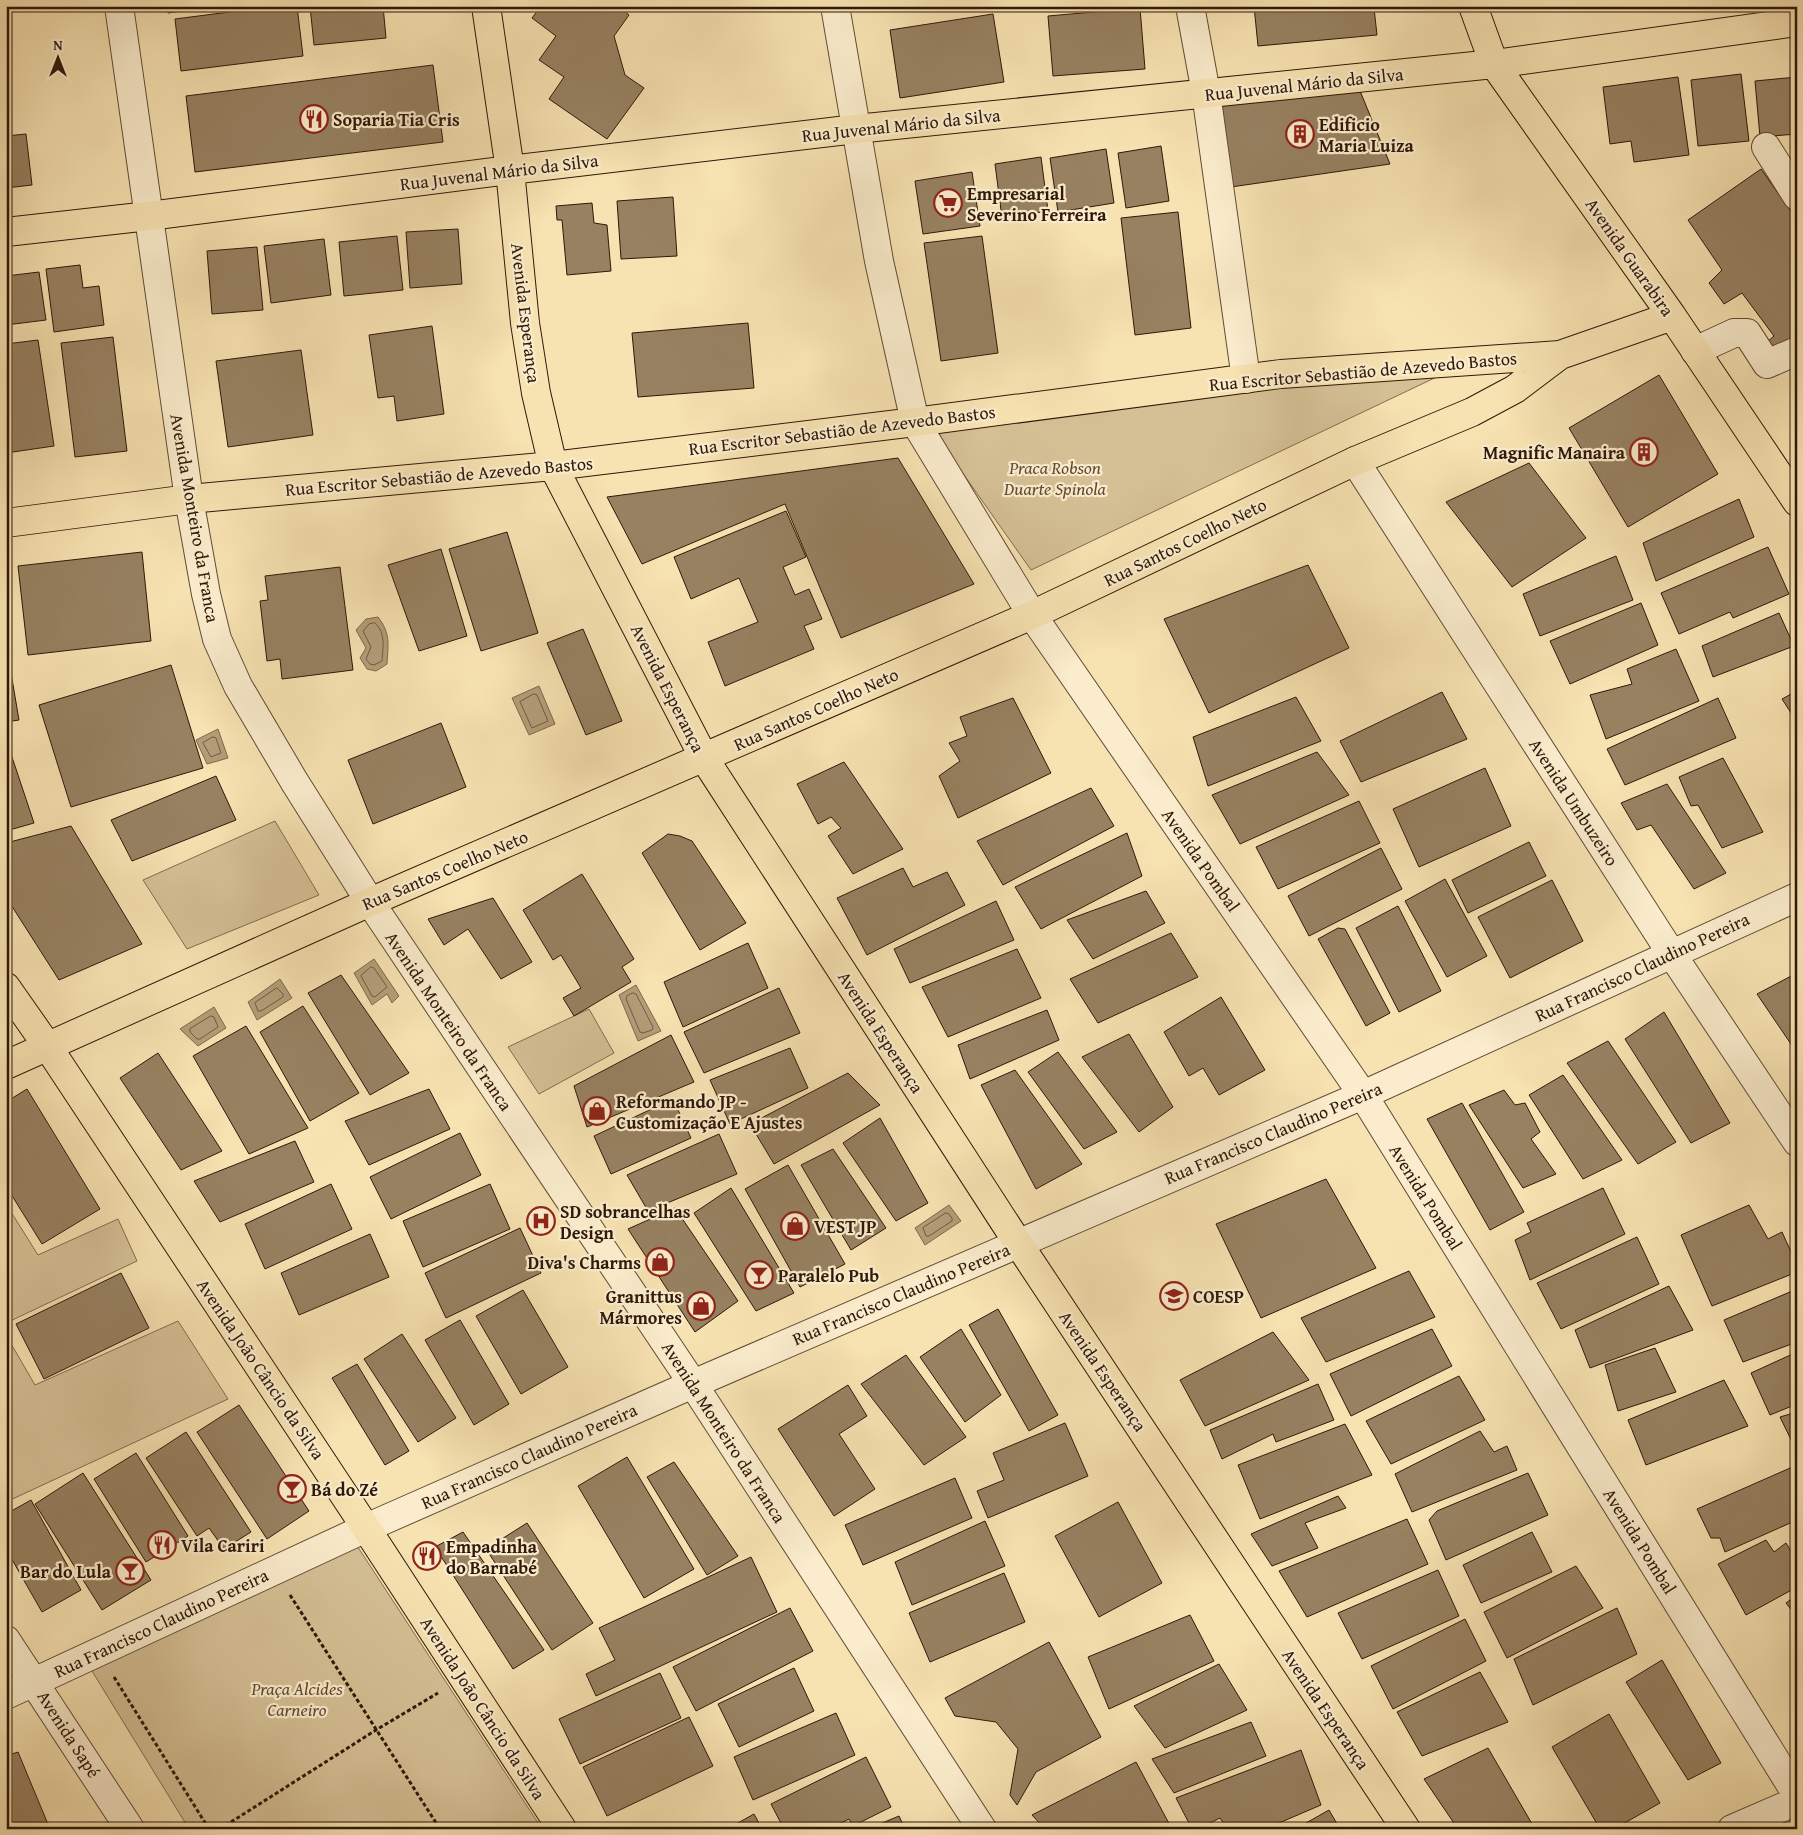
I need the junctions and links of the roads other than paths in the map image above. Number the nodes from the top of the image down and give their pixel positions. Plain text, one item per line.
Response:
1 (119, 6) edge
2 (486, 6) edge
3 (835, 6) edge
4 (1190, 6) edge
5 (1473, 6) edge
6 (1797, 22) edge
7 (1494, 64) junction
8 (1206, 94) junction
9 (856, 129) junction
10 (1766, 147) dead end
11 (510, 170) junction
12 (1797, 196) edge
13 (149, 216) junction
14 (6, 232) edge
15 (1672, 316) junction
16 (1695, 351) junction
17 (1797, 351) edge
18 (1560, 355) junction
19 (1246, 379) junction
20 (915, 422) junction
21 (1355, 461) junction
22 (554, 466) junction
23 (189, 499) junction
24 (1797, 502) edge
25 (6, 523) edge
26 (1032, 615) junction
27 (704, 758) junction
28 (1797, 897) edge
29 (370, 902) junction
30 (1671, 953) junction
31 (6, 987) edge
32 (48, 1047) junction
33 (6, 1065) edge
34 (1363, 1095) junction
35 (1797, 1142) edge
36 (1018, 1243) junction
37 (693, 1384) junction
38 (366, 1528) junction
39 (6, 1640) edge
40 (35, 1682) junction
41 (6, 1695) edge
42 (1797, 1795) edge
43 (1797, 1801) edge
44 (130, 1829) edge
45 (562, 1829) edge
46 (982, 1829) edge
47 (1406, 1829) edge
48 (1732, 1829) edge

1 - 13 street, Avenida Monteiro da Franca
2 - 11 main road, Avenida Esperança
3 - 9 street, Avenida Pombal
4 - 8 street
5 - 7 main road, Avenida Guarabira
6 - 7 main road, Rua Juvenal Mário da Silva
7 - 8 main road, Rua Juvenal Mário da Silva
7 - 15 main road, Avenida Guarabira
8 - 9 main road, Rua Juvenal Mário da Silva
8 - 19 street
9 - 11 main road, Rua Juvenal Mário da Silva
9 - 20 street, Avenida Pombal
10 - 12 street
11 - 13 main road, Rua Juvenal Mário da Silva
11 - 22 main road, Avenida Esperança
13 - 14 main road, Rua Juvenal Mário da Silva
13 - 23 street, Avenida Monteiro da Franca
15 - 16 main road, Avenida Guarabira
15 - 18 main road, Rua Escritor Sebastião de Azevedo Bastos
16 - 17 street
16 - 24 main road, Avenida Guarabira
18 - 19 main road, Rua Escritor Sebastião de Azevedo Bastos
18 - 21 main road, Rua Santos Coelho Neto
19 - 20 main road, Rua Escritor Sebastião de Azevedo Bastos
20 - 22 main road, Rua Escritor Sebastião de Azevedo Bastos
20 - 26 street, Avenida Pombal
21 - 26 main road, Rua Santos Coelho Neto
21 - 30 street, Avenida Umbuzeiro
22 - 23 main road, Rua Escritor Sebastião de Azevedo Bastos
22 - 27 main road, Avenida Esperança
23 - 25 main road, Rua Escritor Sebastião de Azevedo Bastos
23 - 29 street, Avenida Monteiro da Franca
26 - 27 main road, Rua Santos Coelho Neto
26 - 34 street, Avenida Pombal
27 - 29 main road, Rua Santos Coelho Neto
27 - 36 main road, Avenida Esperança
28 - 30 street, Rua Francisco Claudino Pereira
29 - 32 main road, Rua Santos Coelho Neto
29 - 37 street, Avenida Monteiro da Franca
30 - 34 street, Rua Francisco Claudino Pereira
30 - 35 street, Avenida Umbuzeiro
31 - 32 main road, Avenida João Câncio da Silva
32 - 33 main road, Rua Santos Coelho Neto
32 - 38 main road, Avenida João Câncio da Silva
34 - 36 street, Rua Francisco Claudino Pereira
34 - 42 street, Avenida Pombal
36 - 37 street, Rua Francisco Claudino Pereira
36 - 47 main road, Avenida Esperança
37 - 38 street, Rua Francisco Claudino Pereira
37 - 46 street, Avenida Monteiro da Franca
38 - 40 street, Rua Francisco Claudino Pereira
38 - 45 main road, Avenida João Câncio da Silva
39 - 40 street, Avenida Sapé
40 - 41 street, Rua Francisco Claudino Pereira
40 - 44 street, Avenida Sapé
43 - 48 street

